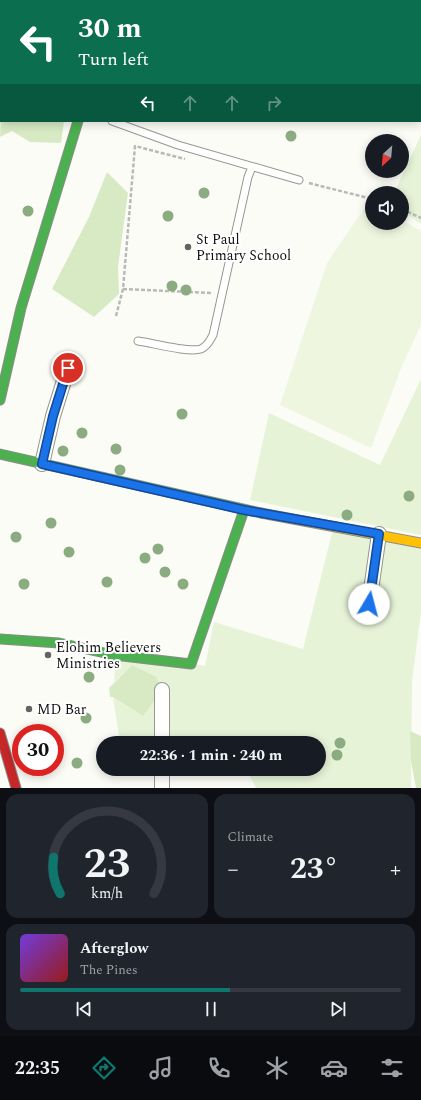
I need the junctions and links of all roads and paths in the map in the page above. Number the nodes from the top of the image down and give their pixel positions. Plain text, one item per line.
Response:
1 (78, 122) edge
2 (115, 122) edge
3 (188, 160) dead end
4 (252, 167) junction
5 (299, 180) joint
6 (365, 197) edge
7 (409, 212) edge
8 (421, 218) edge
9 (123, 289) junction
10 (222, 294) junction
11 (116, 316) dead end
12 (138, 341) dead end
13 (68, 368) dead end
14 (3, 382) edge
15 (0, 400) edge
16 (0, 454) edge
17 (42, 464) junction
18 (244, 510) junction
19 (379, 534) junction
20 (421, 543) edge
21 (369, 604) dead end
22 (0, 639) edge
23 (162, 690) dead end
24 (0, 733) edge
25 (162, 736) edge
26 (162, 776) edge
27 (16, 788) edge
28 (162, 788) edge

1 - 14 street
2 - 4 lane
3 - 9 path
4 - 5 lane
4 - 10 lane
5 - 6 path
7 - 8 path
9 - 10 path
9 - 11 path
10 - 12 lane
13 - 17 street
14 - 15 street
16 - 17 street
17 - 18 street
18 - 19 street
18 - 22 street
19 - 20 street
19 - 21 street
23 - 25 street
24 - 27 street
26 - 28 street

